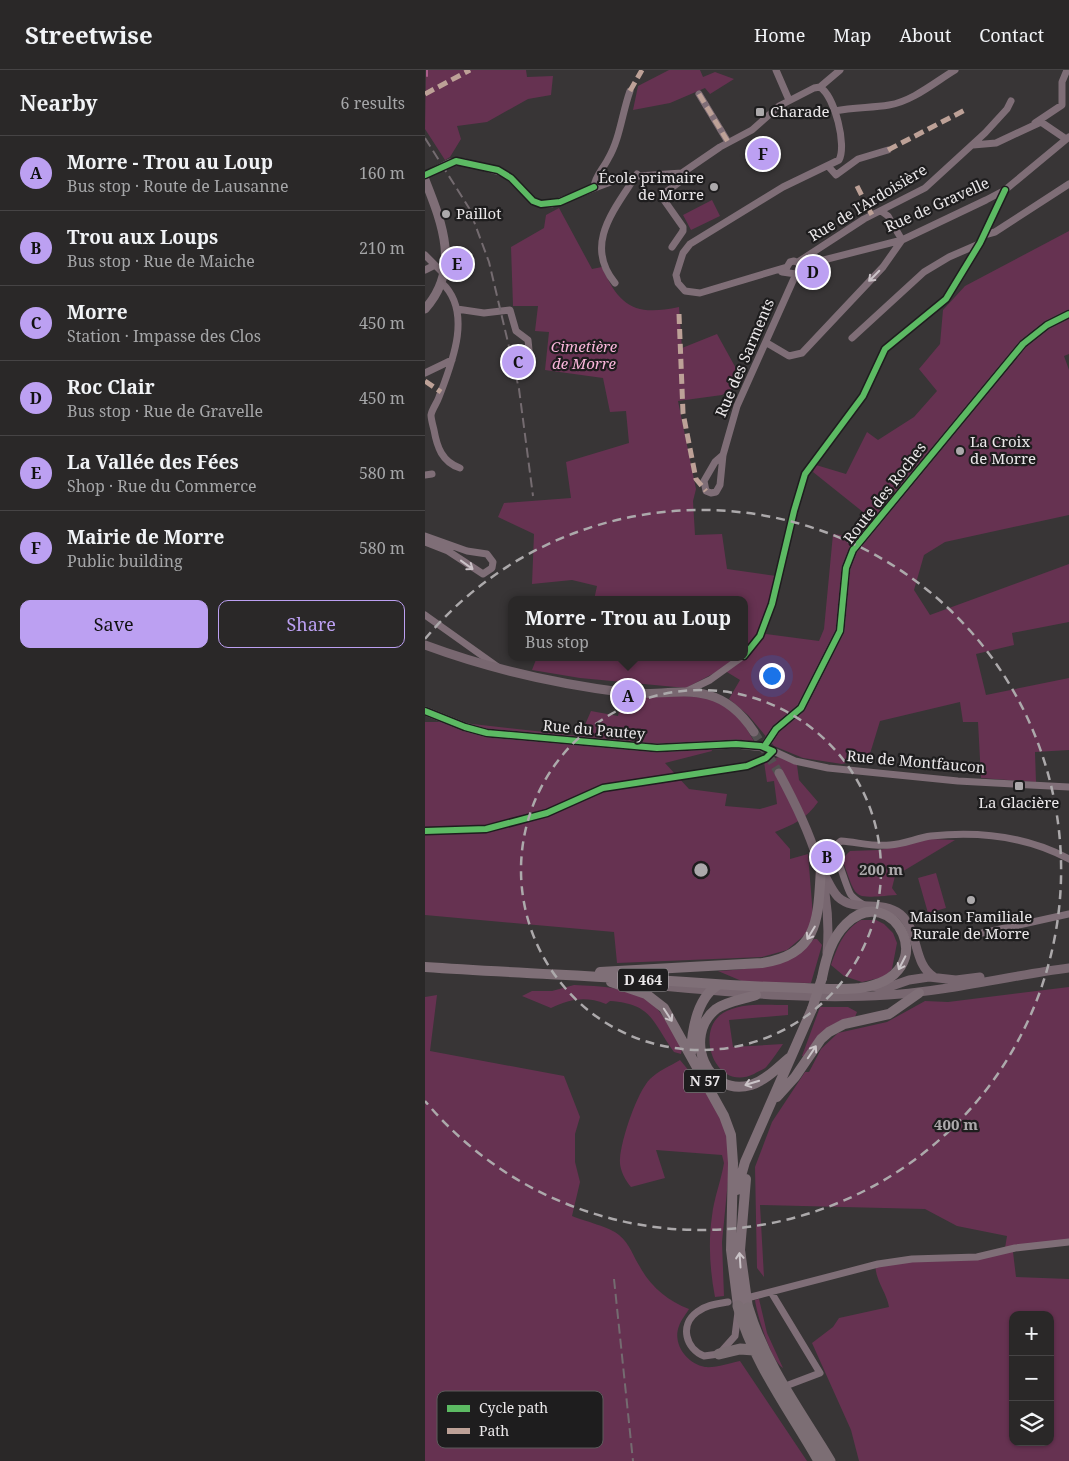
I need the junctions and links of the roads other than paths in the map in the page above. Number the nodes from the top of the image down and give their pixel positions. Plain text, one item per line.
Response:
1 (776, 70) edge
2 (955, 70) edge
3 (1067, 70) edge
4 (837, 71) edge
5 (820, 87) junction
6 (630, 91) dead end
7 (699, 94) dead end
8 (789, 100) junction
9 (1011, 101) dead end
10 (835, 111) junction
11 (1035, 123) junction
12 (1068, 138) edge
13 (728, 142) junction
14 (973, 145) junction
15 (888, 150) dead end
16 (828, 166) junction
17 (682, 173) junction
18 (425, 174) edge
19 (637, 174) junction
20 (425, 180) edge
21 (1069, 184) edge
22 (594, 187) junction
23 (1005, 190) junction
24 (986, 200) junction
25 (881, 211) junction
26 (996, 212) junction
27 (984, 235) junction
28 (902, 240) junction
29 (979, 243) junction
30 (672, 247) dead end
31 (425, 255) edge
32 (799, 264) junction
33 (433, 266) junction
34 (425, 270) edge
35 (790, 271) junction
36 (443, 279) junction
37 (615, 283) dead end
38 (425, 309) edge
39 (457, 309) junction
40 (1069, 314) edge
41 (852, 338) dead end
42 (767, 342) junction
43 (452, 360) junction
44 (531, 369) dead end
45 (425, 372) edge
46 (428, 418) edge
47 (723, 455) junction
48 (460, 468) dead end
49 (425, 536) edge
50 (425, 542) edge
51 (425, 615) edge
52 (425, 645) edge
53 (748, 651) edge
54 (737, 661) edge
55 (505, 672) junction
56 (710, 680) junction
57 (685, 692) junction
58 (710, 696) junction
59 (425, 711) edge
60 (754, 732) tunnel mouth
61 (768, 749) junction
62 (779, 772) tunnel mouth
63 (1069, 787) edge
64 (425, 831) edge
65 (1069, 859) edge
66 (821, 868) junction
67 (846, 884) junction
68 (833, 888) junction
69 (864, 905) junction
70 (1069, 914) edge
71 (982, 933) dead end
72 (827, 953) junction
73 (921, 963) junction
74 (425, 967) edge
75 (1069, 968) edge
76 (1045, 971) junction
77 (536, 975) junction
78 (567, 975) junction
79 (934, 977) junction
80 (917, 979) junction
81 (613, 982) junction
82 (718, 985) junction
83 (871, 986) junction
84 (710, 992) junction
85 (919, 993) junction
86 (756, 994) junction
87 (904, 994) junction
88 (691, 1055) junction
89 (792, 1056) junction
90 (771, 1104) junction
91 (754, 1144) junction
92 (732, 1216) junction
93 (1069, 1242) edge
94 (771, 1292) junction
95 (742, 1303) junction
96 (754, 1350) junction
97 (719, 1354) junction
98 (783, 1387) junction
99 (819, 1461) edge
100 (830, 1461) edge

1 - 8 street
2 - 10 street
3 - 11 street
4 - 5 street
5 - 8 street
5 - 10 street
6 - 22 street
7 - 13 street
8 - 13 street
9 - 14 street, Rue de l'Ardoisière
10 - 16 street
11 - 12 street
11 - 14 street
12 - 23 street, Rue de Gravelle
13 - 17 street
14 - 25 street, Rue de l'Ardoisière
15 - 16 street
16 - 35 street
17 - 19 street
17 - 30 street
18 - 22 street
19 - 22 street
19 - 37 street
20 - 36 street
21 - 27 street
23 - 24 street, Rue de Gravelle
23 - 26 street
24 - 26 street
24 - 28 street, Rue de Gravelle
25 - 28 street
25 - 32 street, Rue de l'Ardoisière
26 - 27 street
27 - 29 street
28 - 32 street, Rue de Gravelle
28 -> 42 street
29 - 41 street
29 - 53 street
31 - 33 street
32 - 35 street, Rue des Sarments
32 - 35 street
33 - 34 street
33 - 36 street
35 - 42 street, Rue des Sarments
36 - 38 street
36 - 39 street
39 - 43 street
39 - 44 street
40 - 61 street, Route des Roches
42 - 47 street, Rue des Sarments
43 - 45 street
43 - 46 street
46 - 48 street
47 - 47 street, Rue des Sarments
50 -> 49 street
51 - 55 street
52 - 55 main road
54 - 56 street
55 - 57 main road
56 - 57 street
56 - 58 street
57 - 58 main road
58 - 60 main road
59 - 61 street, Rue du Pautey
61 - 63 street, Rue de Montfaucon
61 - 64 street
62 - 66 main road
65 - 67 street
66 - 68 main road
66 - 72 main road
66 -> 78 main road
67 - 68 street
67 - 69 street
68 - 69 main road
69 - 73 main road
70 - 71 street
72 -> 83 main road
72 - 89 main road, N 57, bridge
73 - 79 main road
73 - 80 main road
74 - 77 main road, N 57
75 - 76 main road, D 464
76 - 79 main road, D 464
76 - 85 main road, D 464
77 - 78 main road, D 464
77 - 81 main road, N 57
78 - 82 main road, D 464
79 - 80 main road, D 464
80 - 83 main road, D 464
80 - 87 main road
81 - 84 main road, D 464
81 -> 88 main road, N 57
82 - 83 main road, D 464
82 - 84 main road
84 - 86 main road, D 464
84 - 88 main road
85 - 87 main road, D 464
90 -> 85 main road
86 - 87 main road, D 464
89 -> 86 main road
88 - 92 main road, N 57
89 - 90 main road, N 57
90 - 91 main road, N 57
91 - 92 main road, N 57
95 -> 91 main road, N 57
92 - 95 main road, N 57
93 - 94 street
94 - 95 street
94 - 98 street
95 - 96 highway, N 57
95 - 97 street
95 - 97 street
95 - 98 highway, N 57
96 - 97 highway
96 - 99 highway, N 57
98 - 100 highway, N 57

